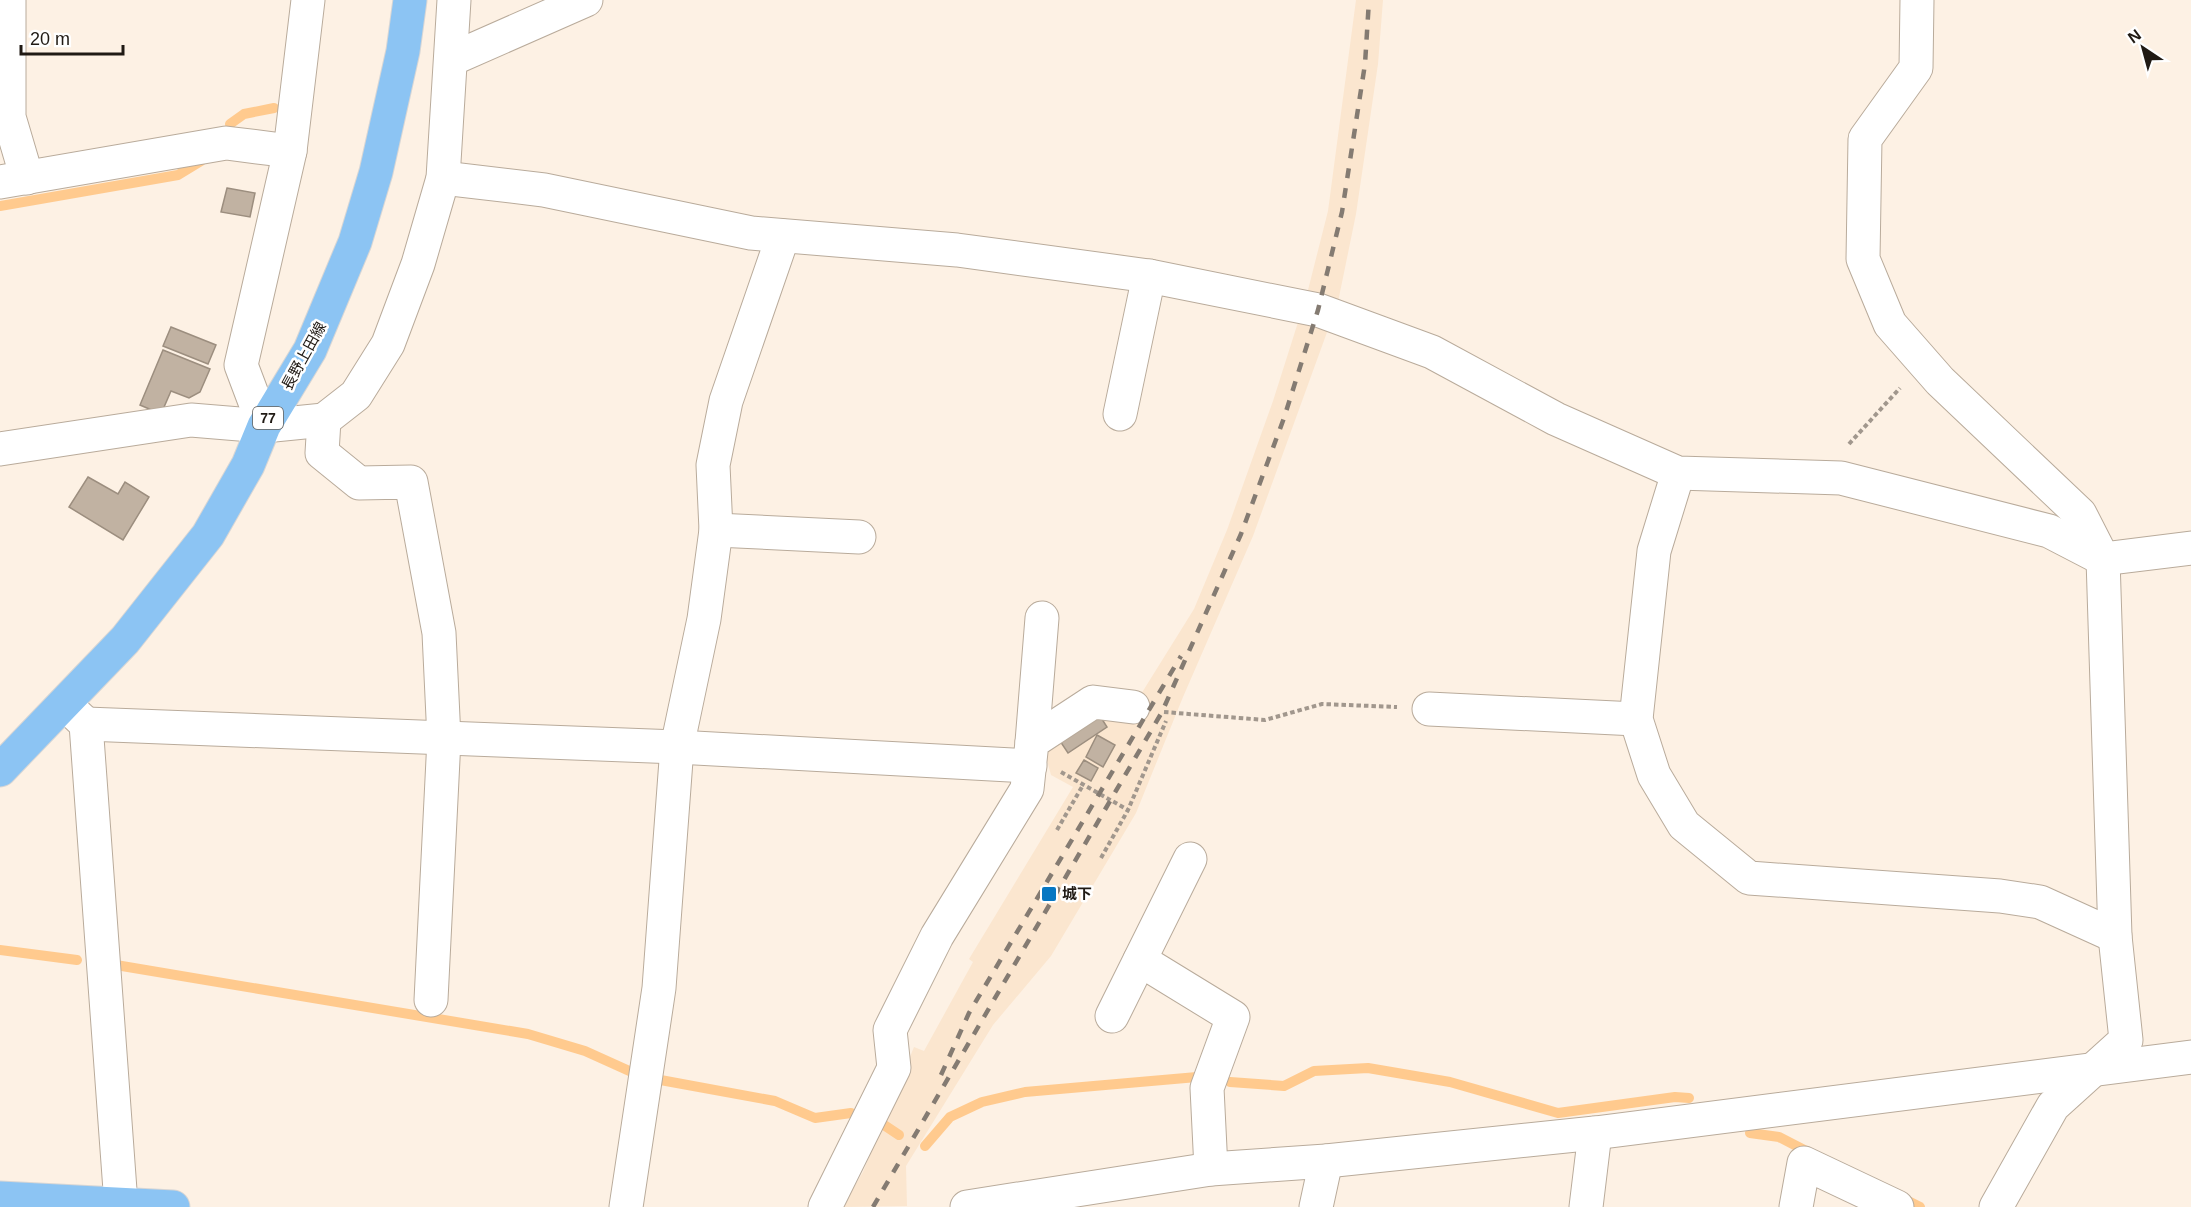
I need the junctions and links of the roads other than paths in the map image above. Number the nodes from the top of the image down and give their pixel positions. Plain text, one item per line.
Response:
1 (9, 0) edge
2 (308, 0) edge
3 (410, 0) edge
4 (454, 0) edge
5 (586, 0) edge
6 (1917, 0) edge
7 (452, 59) junction
8 (290, 151) junction
9 (443, 178) junction
10 (14, 180) edge
11 (783, 236) junction
12 (1149, 276) junction
13 (1120, 414) dead end
14 (324, 420) junction
15 (264, 426) junction
16 (0, 449) edge
17 (1678, 473) junction
18 (716, 530) junction
19 (860, 537) dead end
20 (2191, 548) edge
21 (2103, 559) junction
22 (1042, 618) dead end
23 (1133, 707) dead end
24 (1429, 709) road end
25 (76, 714) junction
26 (1636, 719) junction
27 (444, 739) junction
28 (677, 747) junction
29 (1031, 754) junction
30 (0, 770) edge
31 (1190, 859) dead end
32 (2115, 936) junction
33 (1140, 960) junction
34 (431, 1000) dead end
35 (1112, 1016) dead end
36 (2191, 1057) edge
37 (2096, 1069) junction
38 (1595, 1133) junction
39 (1326, 1161) junction
40 (1210, 1169) junction
41 (0, 1198) edge
42 (121, 1204) junction
43 (173, 1207) edge
44 (626, 1207) edge
45 (825, 1207) edge
46 (967, 1207) edge
47 (1316, 1207) edge
48 (1586, 1207) edge
49 (1796, 1207) edge
50 (1897, 1207) edge
51 (1996, 1207) edge

1 - 10 street
2 - 8 street
3 - 15 main road, 長野上田線 / 77
4 - 7 street
5 - 7 street
6 - 21 street
7 - 9 street
8 - 10 street
8 - 15 street
9 - 11 street
9 - 14 street
11 - 12 street
11 - 18 street
12 - 13 street
12 - 17 street
14 - 15 street
14 - 27 street
15 - 16 street
15 - 25 main road, 長野上田線 / 77
17 - 21 street
17 - 26 street
18 - 19 street
18 - 28 street
20 - 21 street
21 - 32 street
22 - 29 street
23 - 29 street
24 - 26 street
25 - 27 street
25 - 30 main road, 長野上田線 / 77
25 - 42 street
26 - 32 street
27 - 28 street
27 - 34 street
28 - 29 street
28 - 44 street
29 - 45 street
31 - 33 street
32 - 37 street
33 - 35 street
33 - 40 street
36 - 37 street
37 - 38 street
37 - 51 street
38 - 39 street
38 - 48 street
39 - 40 street
39 - 47 street
40 - 46 street
41 - 42 main road
42 - 43 main road
49 - 50 street

